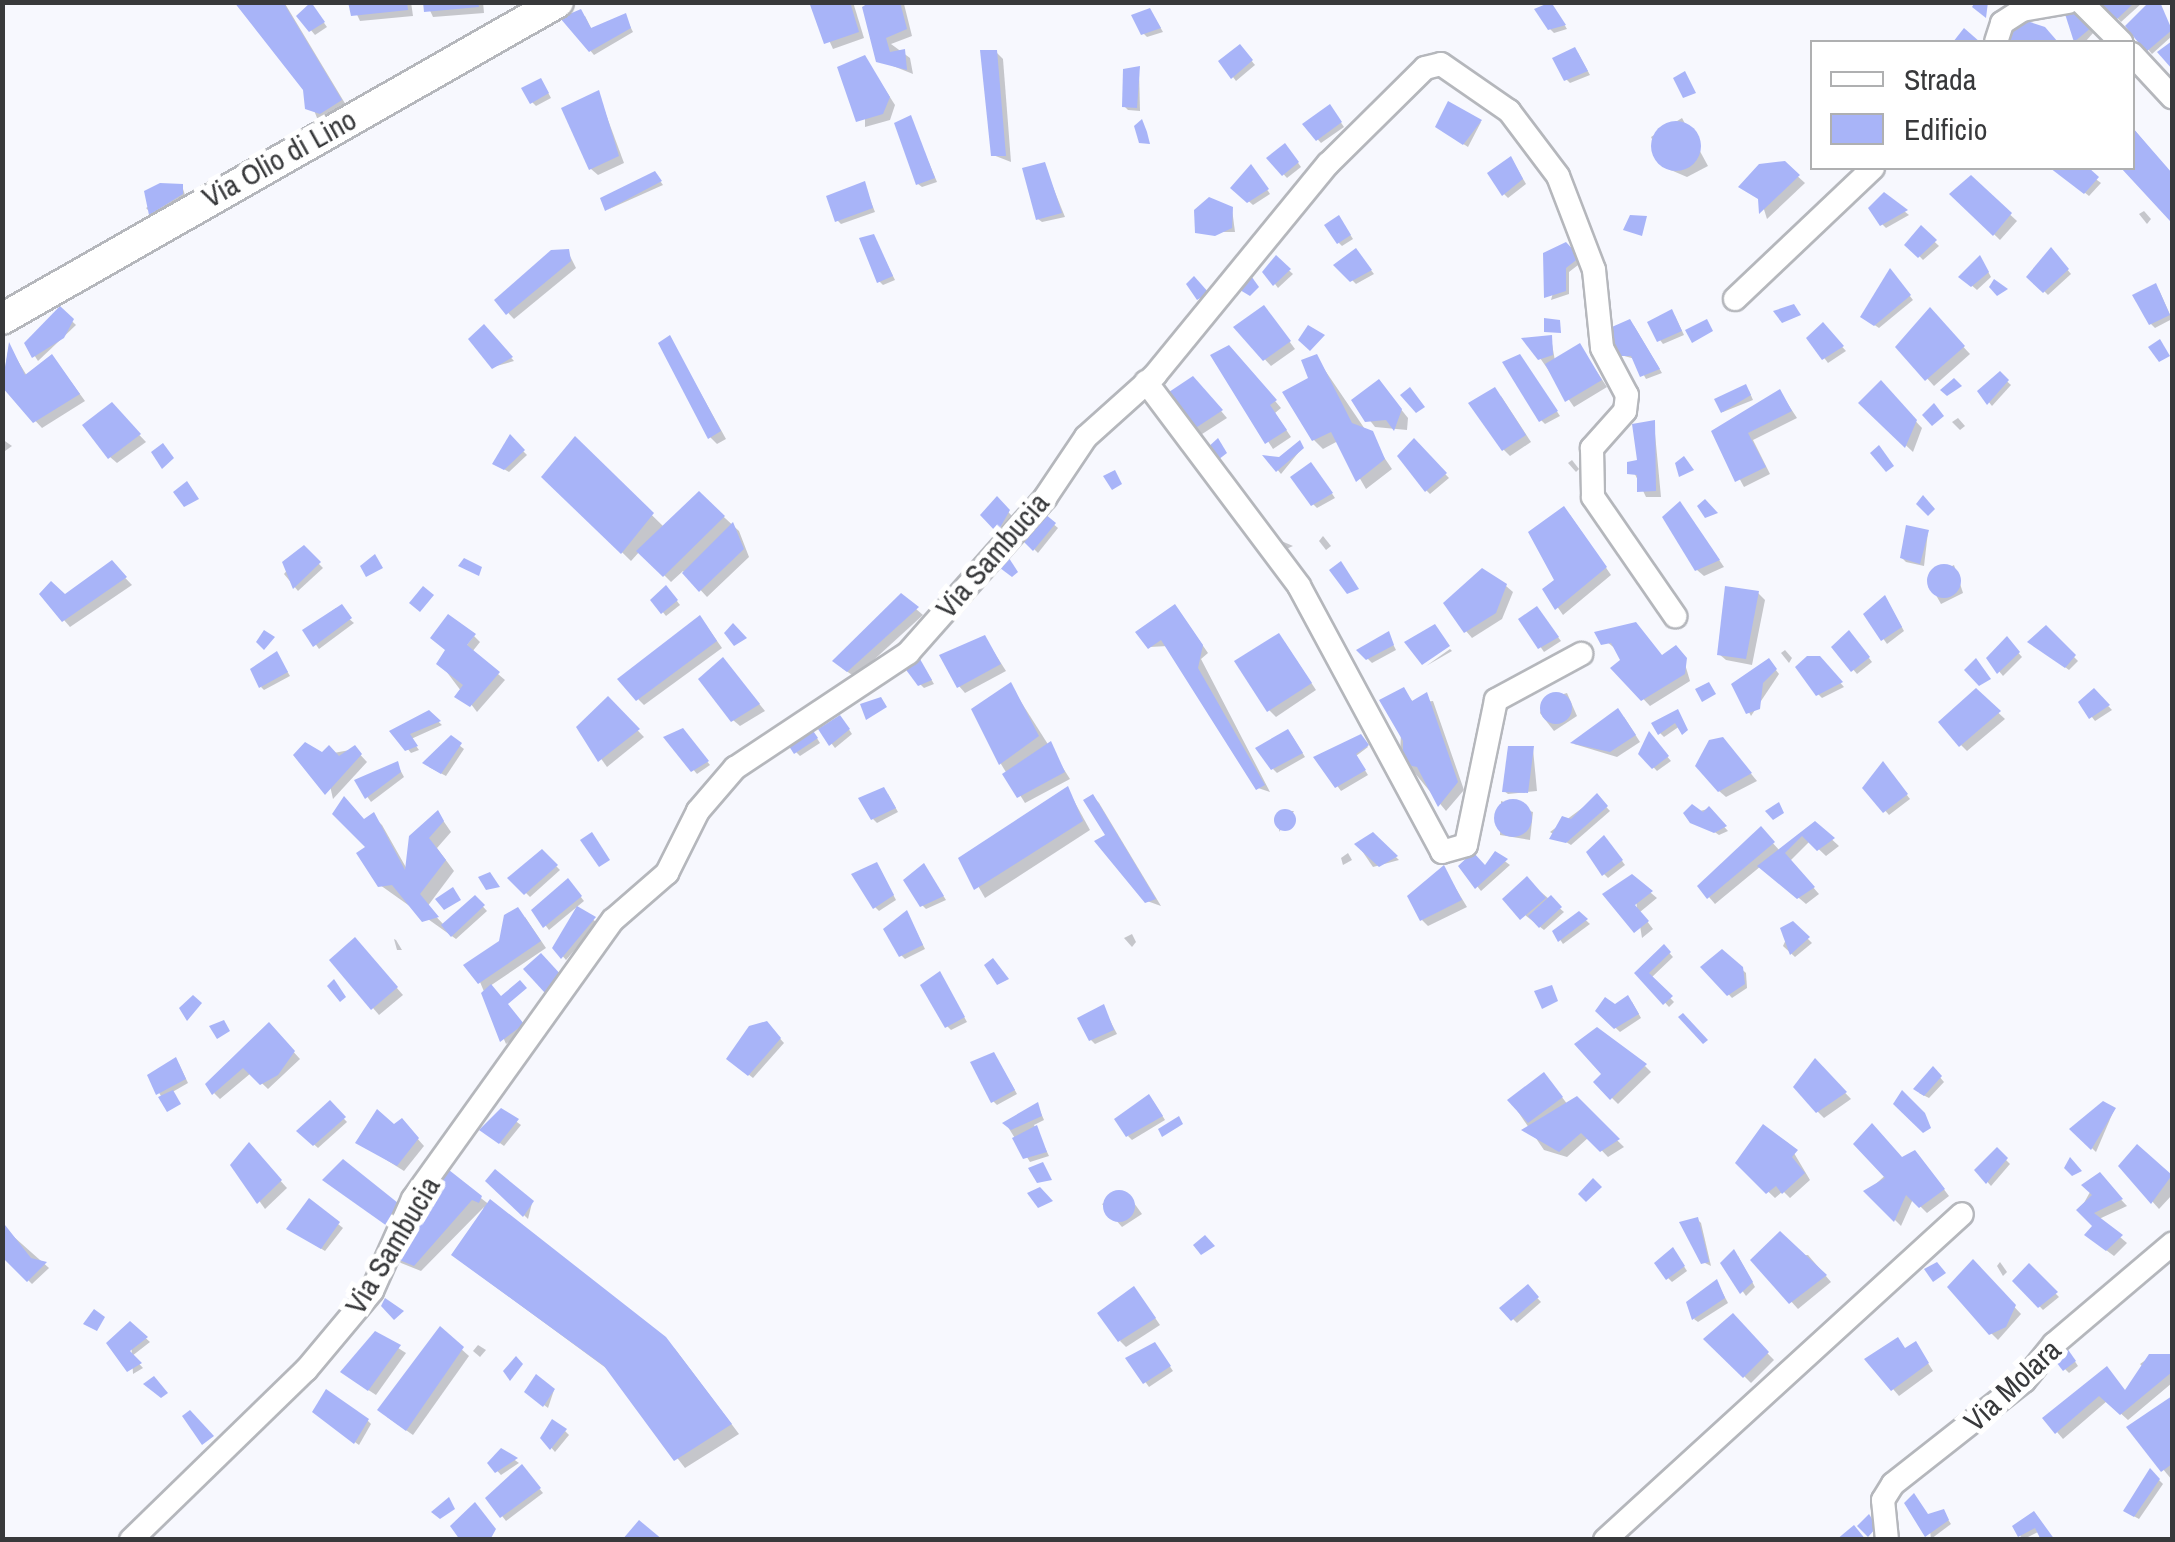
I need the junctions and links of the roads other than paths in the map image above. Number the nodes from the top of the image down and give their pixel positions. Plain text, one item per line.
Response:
1 (558, 2) edge
2 (2068, 2) edge
3 (2082, 2) edge
4 (1997, 40) edge
5 (2119, 40) edge
6 (2135, 57) edge
7 (2172, 98) edge
8 (1872, 170) edge
9 (1735, 300) dead end
10 (2, 319) edge
11 (1146, 382) junction
12 (1675, 616) dead end
13 (1581, 654) dead end
14 (1962, 1214) dead end
15 (2172, 1244) edge
16 (130, 1540) edge
17 (1605, 1540) edge
18 (1887, 1540) edge

1 - 10 street, Via Olio di Lino
2 - 4 street
3 - 5 street
6 - 7 street
8 - 9 street
11 - 12 street, Via Sambucia
11 - 13 street
11 - 16 street, Via Sambucia
14 - 17 street
15 - 18 street, Via Molara

